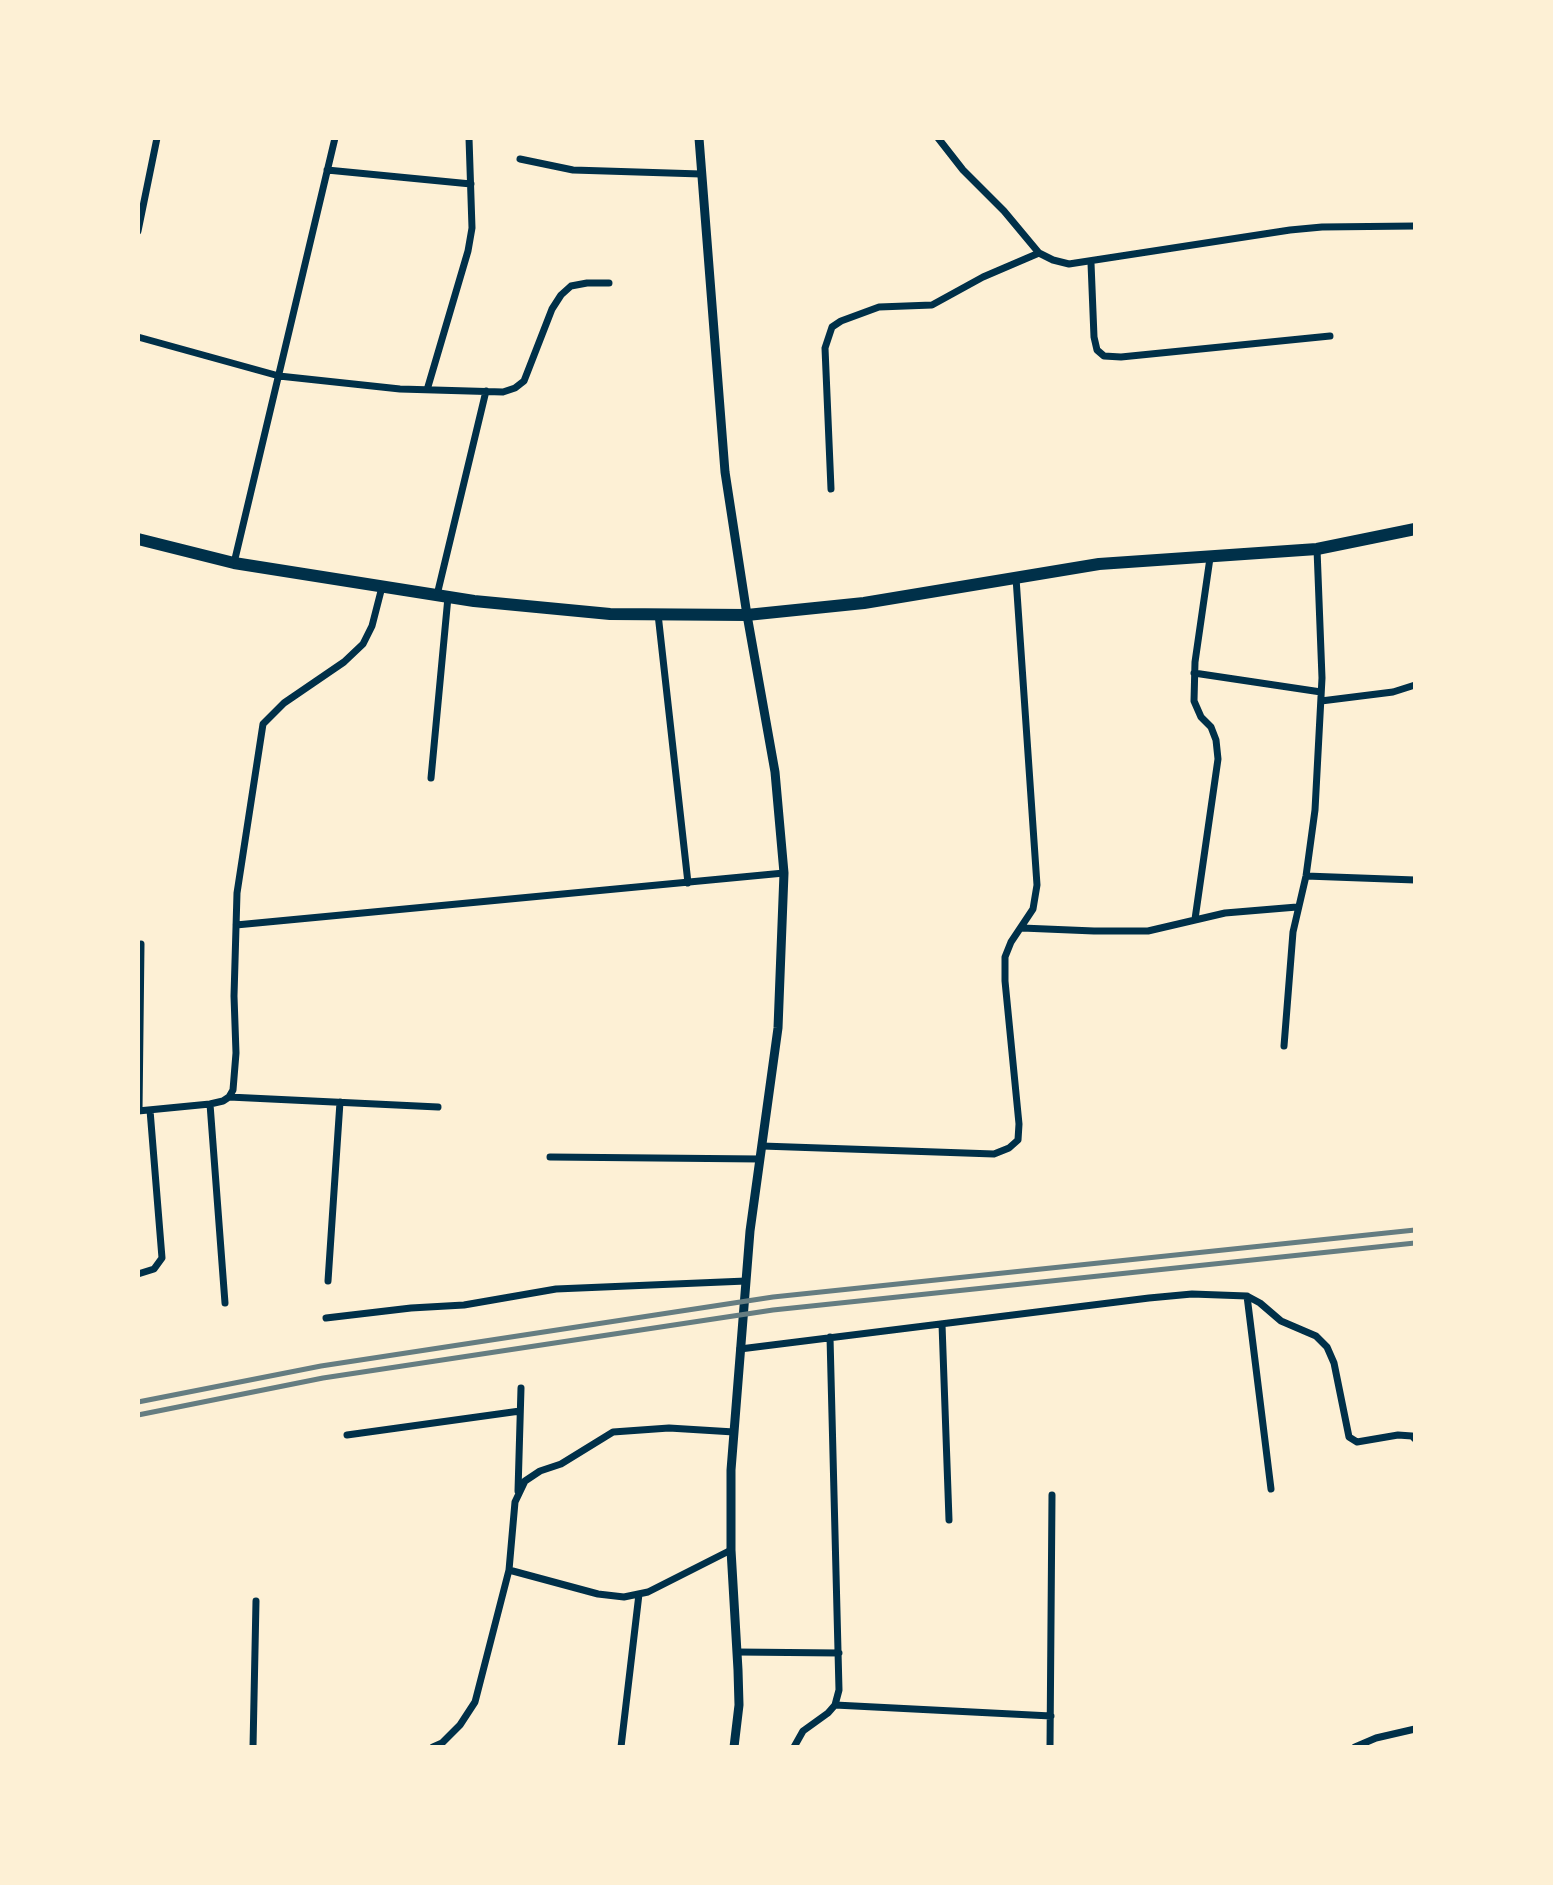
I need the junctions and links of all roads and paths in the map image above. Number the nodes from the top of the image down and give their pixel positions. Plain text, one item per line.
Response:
1 (157, 138) edge
2 (335, 138) edge
3 (469, 138) edge
4 (699, 138) edge
5 (938, 138) edge
6 (520, 159) dead end
7 (327, 170) junction
8 (701, 174) junction
9 (471, 184) junction
10 (1415, 226) edge
11 (138, 232) edge
12 (1039, 253) junction
13 (1091, 262) junction
14 (609, 283) dead end
15 (1330, 336) dead end
16 (138, 337) edge
17 (279, 376) junction
18 (428, 390) junction
19 (486, 391) junction
20 (831, 489) dead end
21 (1415, 528) edge
22 (138, 539) edge
23 (1317, 549) junction
24 (1210, 558) junction
25 (234, 563) junction
26 (1016, 578) junction
27 (382, 587) junction
28 (443, 596) junction
29 (658, 614) junction
30 (747, 615) junction
31 (1194, 673) junction
32 (1415, 685) edge
33 (1321, 692) junction
34 (1321, 701) junction
35 (430, 778) dead end
36 (784, 873) junction
37 (1306, 876) junction
38 (1415, 880) edge
39 (688, 883) junction
40 (1297, 907) junction
41 (1195, 919) junction
42 (236, 925) junction
43 (1021, 928) junction
44 (141, 944) dead end
45 (1284, 1046) dead end
46 (229, 1097) junction
47 (340, 1102) junction
48 (210, 1104) junction
49 (438, 1107) dead end
50 (150, 1110) junction
51 (139, 1111) edge
52 (762, 1146) junction
53 (550, 1157) dead end
54 (760, 1160) junction
55 (138, 1274) edge
56 (746, 1281) junction
57 (328, 1282) dead end
58 (1247, 1296) junction
59 (225, 1303) dead end
60 (326, 1318) dead end
61 (942, 1324) junction
62 (830, 1338) junction
63 (740, 1349) junction
64 (521, 1388) dead end
65 (520, 1411) junction
66 (734, 1432) junction
67 (347, 1435) dead end
68 (1415, 1439) edge
69 (1271, 1489) dead end
70 (518, 1492) junction
71 (1052, 1495) dead end
72 (949, 1520) dead end
73 (731, 1550) junction
74 (509, 1570) junction
75 (639, 1594) junction
76 (256, 1601) dead end
77 (737, 1653) junction
78 (839, 1653) junction
79 (835, 1705) junction
80 (1051, 1716) junction
81 (1415, 1729) edge
82 (253, 1747) edge
83 (433, 1747) edge
84 (621, 1747) edge
85 (734, 1747) edge
86 (794, 1747) edge
87 (1050, 1747) edge
88 (1355, 1747) edge

1 - 11 street
2 - 7 street
3 - 9 street
4 - 8 street
5 - 12 street
6 - 8 street
7 - 9 street
7 - 17 street
8 - 30 street
9 - 18 street
10 - 13 street
12 - 13 street
12 - 20 street
13 - 15 street
14 - 19 street
16 - 17 street
17 - 18 street
17 - 25 street
18 - 19 street
19 - 28 street
21 - 23 main road
22 - 25 main road
23 - 24 main road
23 - 33 street
24 - 26 main road
24 - 31 street
25 - 27 main road
26 - 30 main road
26 - 43 street
27 - 28 main road
27 - 42 street
28 - 29 main road
28 - 35 street
29 - 30 main road
29 - 39 street
30 - 36 street
31 - 33 street
31 - 41 street
32 - 34 street
33 - 34 street
34 - 37 street
36 - 39 street
36 - 52 street
37 - 38 street
37 - 40 street
39 - 42 street
40 - 41 street
40 - 45 street
41 - 43 street
42 - 46 street
43 - 52 street
44 - 51 street
46 - 47 street
46 - 48 street
47 - 49 street
47 - 57 street
48 - 50 street
48 - 59 street
50 - 51 street
50 - 55 street
52 - 54 street
53 - 54 street
54 - 56 street
56 - 60 street
56 - 63 street
58 - 61 street
58 - 68 street
58 - 69 street
61 - 62 street
61 - 72 street
62 - 63 street
62 - 78 street
63 - 66 street
64 - 65 street
65 - 67 street
65 - 70 street
66 - 70 street
66 - 73 street
70 - 74 street
71 - 80 street
73 - 75 street
73 - 77 street
74 - 75 street
74 - 83 street
75 - 84 street
76 - 82 street
77 - 78 street
77 - 85 street
78 - 79 street
79 - 80 street
79 - 86 street
80 - 87 street
81 - 88 street

